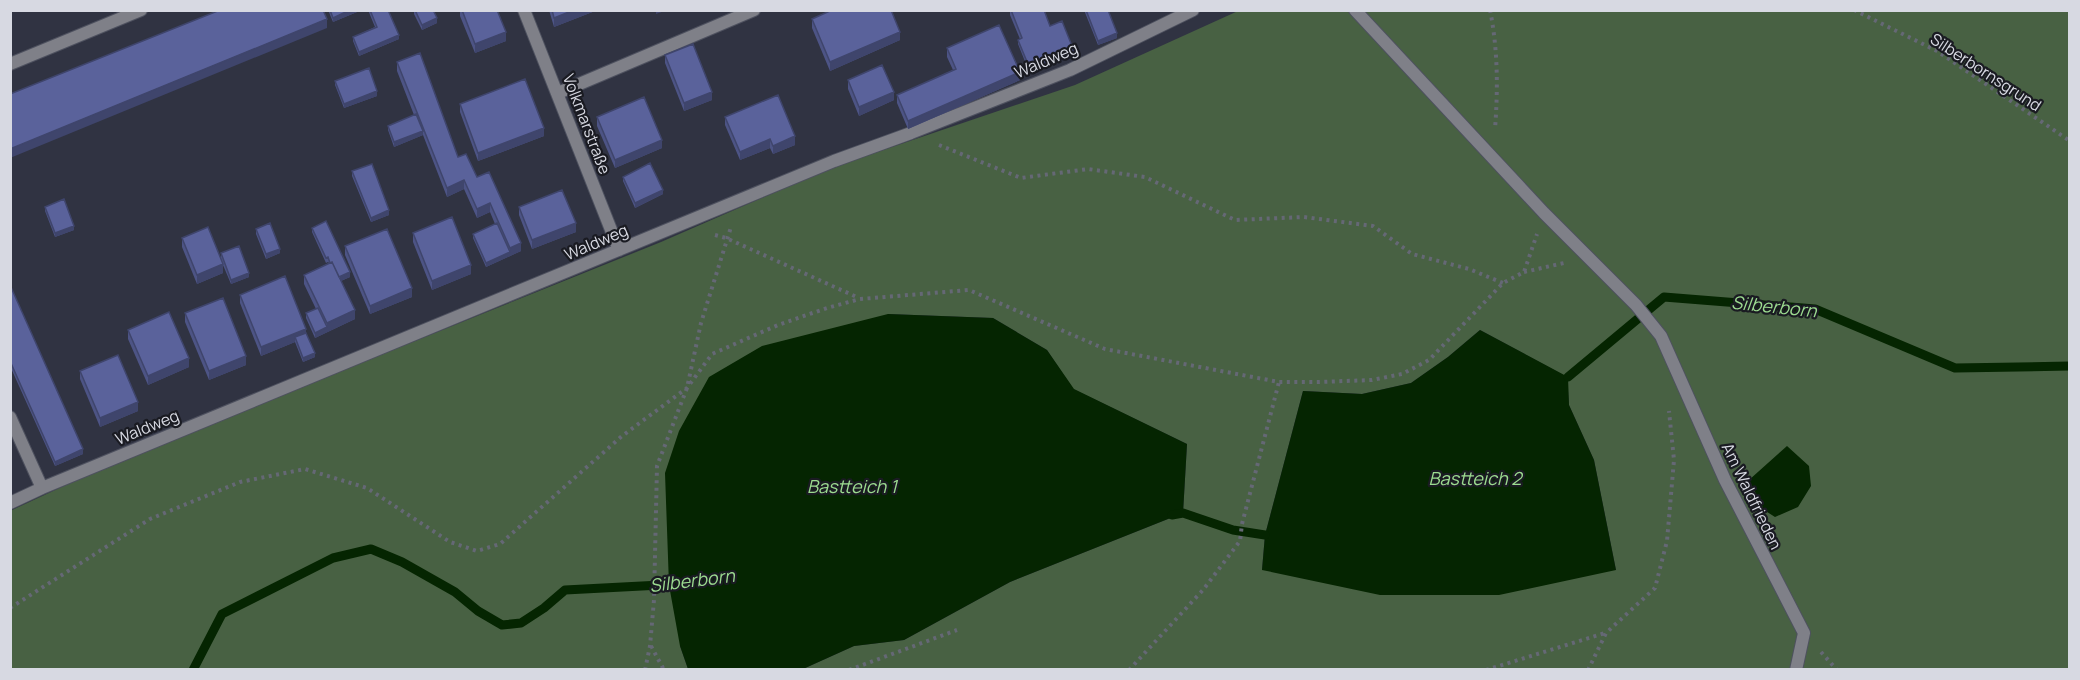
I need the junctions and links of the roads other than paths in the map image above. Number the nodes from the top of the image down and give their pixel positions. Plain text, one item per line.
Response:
1 (141, 10) edge
2 (524, 10) edge
3 (754, 10) edge
4 (1193, 10) edge
5 (1355, 10) edge
6 (10, 63) edge
7 (558, 93) junction
8 (619, 250) junction
9 (10, 417) edge
10 (42, 488) junction
11 (10, 503) edge
12 (1796, 669) edge

1 - 6 street
2 - 7 street, Volkmarstraße
3 - 7 street
4 - 8 street, Waldweg
5 - 12 street, Am Waldfrieden
7 - 8 street, Volkmarstraße
8 - 10 street, Waldweg
9 - 10 street
10 - 11 street, Waldweg

